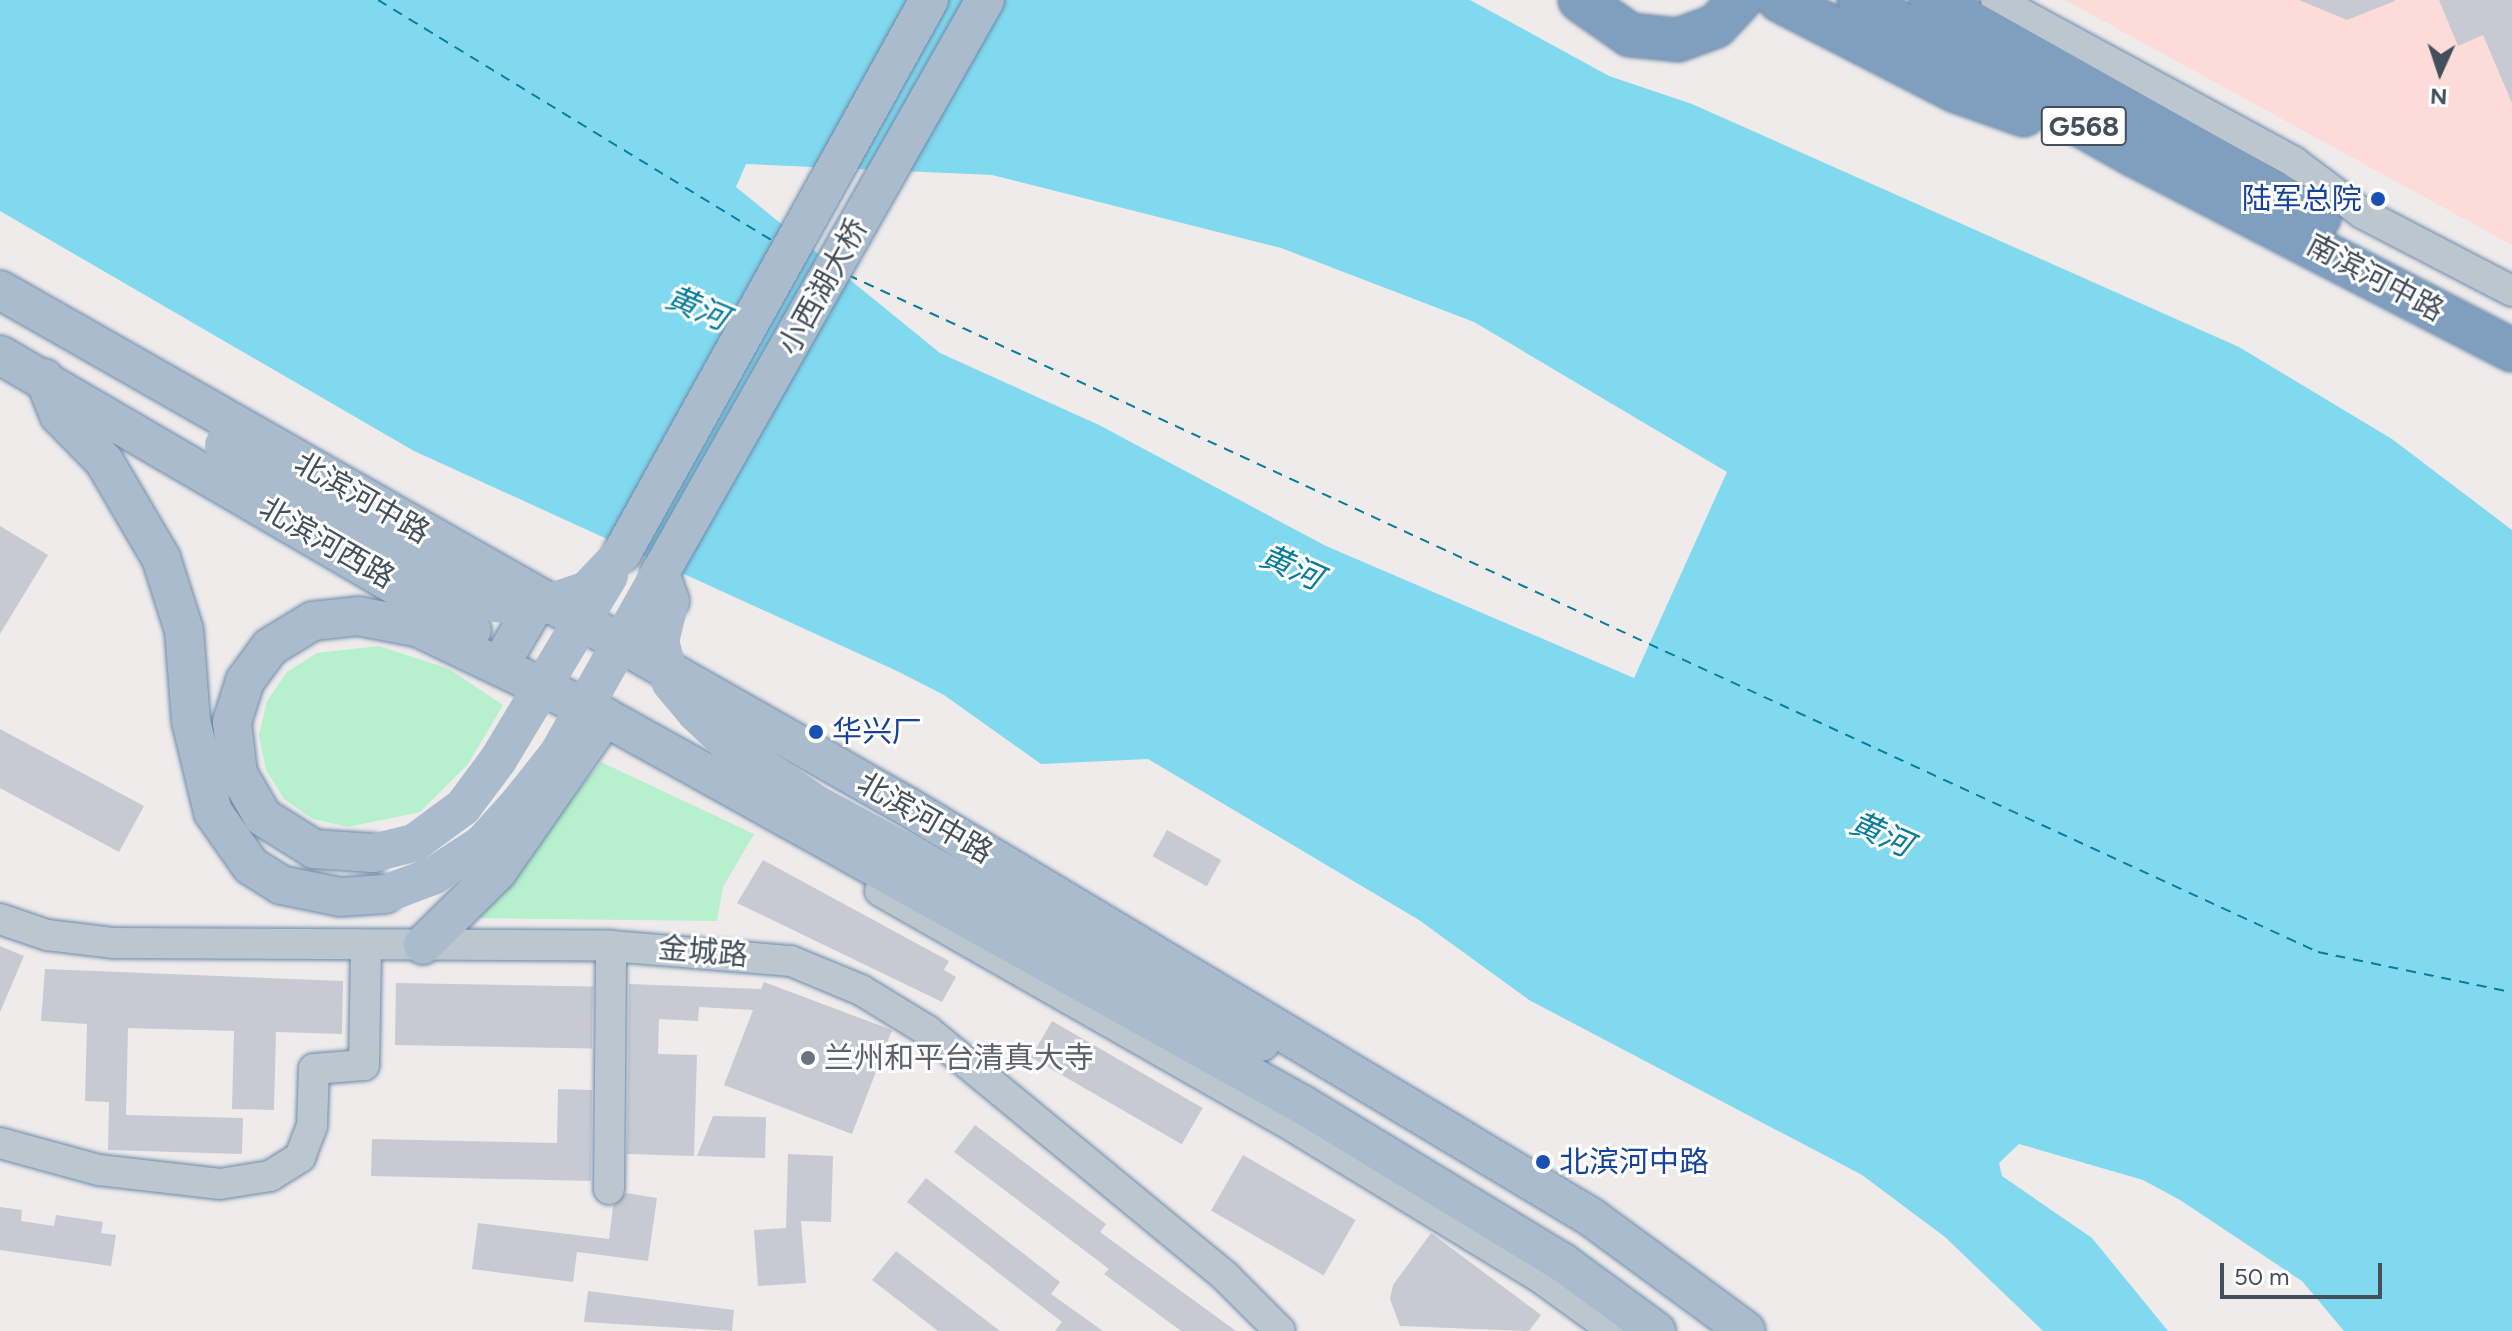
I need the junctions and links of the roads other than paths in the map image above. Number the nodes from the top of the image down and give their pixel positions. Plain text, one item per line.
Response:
1 (929, 0) edge
2 (985, 0) edge
3 (1580, 0) edge
4 (1740, 0) edge
5 (1779, 0) edge
6 (1859, 0) edge
7 (1931, 0) edge
8 (1957, 0) edge
9 (1995, 17) edge
10 (2134, 155) junction
11 (0, 290) edge
12 (2512, 291) edge
13 (0, 312) edge
14 (2512, 318) edge
15 (2512, 350) edge
16 (0, 355) edge
17 (44, 378) junction
18 (622, 553) junction
19 (660, 573) junction
20 (539, 598) junction
21 (507, 653) junction
22 (605, 717) junction
23 (0, 919) edge
24 (366, 945) junction
25 (423, 945) junction
26 (611, 946) junction
27 (1389, 1096) junction
28 (0, 1143) edge
29 (609, 1189) dead end
30 (1280, 1331) edge
31 (1614, 1331) edge
32 (1656, 1331) edge
33 (1746, 1331) edge

1 - 18 main road, 小西湖大桥
2 - 19 main road, 小西湖大桥
3 - 4 highway
5 - 10 highway
6 - 10 highway, 南滨河中路 / G568
7 - 9 highway, 南滨河中路 / G568
8 - 9 main road
9 - 12 street, 南滨河中路
9 - 14 highway, 南滨河中路 / G568
10 - 15 highway, 南滨河中路 / G568
11 - 20 main road, 北滨河中路
13 - 18 main road, bridge
16 - 17 main road
17 - 19 main road, 小西湖大桥, bridge
17 - 21 main road, 北滨河西路
18 - 22 main road, bridge
19 - 27 main road, bridge
20 - 21 main road
20 - 27 main road, 北滨河中路
21 - 22 main road, 北滨河西路
22 - 25 main road
22 - 31 street
22 - 32 main road
23 - 24 street, 金城路
24 - 25 street, 金城路
24 - 28 street
25 - 26 street, 金城路
26 - 29 street
26 - 30 street, 金城路
27 - 33 main road, 北滨河中路

